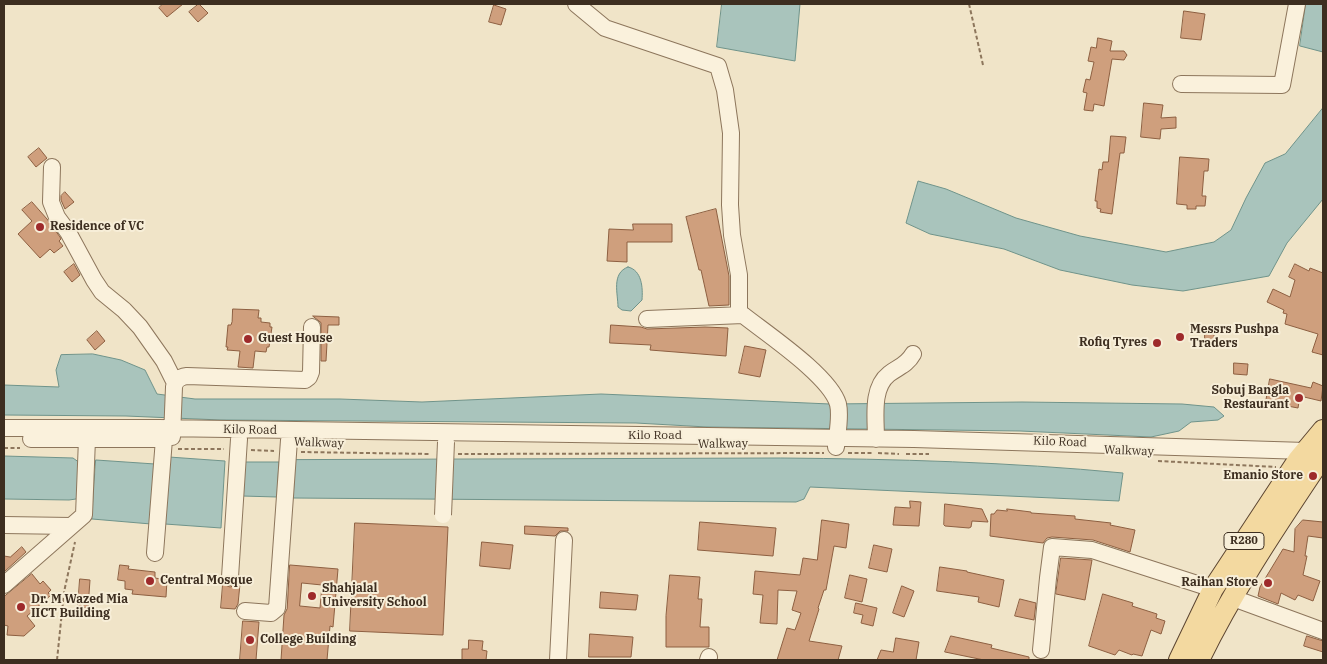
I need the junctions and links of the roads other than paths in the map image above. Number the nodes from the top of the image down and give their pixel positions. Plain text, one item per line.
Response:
1 (576, 4) edge
2 (1296, 4) edge
3 (1181, 84) dead end
4 (52, 167) dead end
5 (739, 315) junction
6 (647, 319) dead end
7 (312, 327) dead end
8 (913, 354) dead end
9 (175, 383) junction
10 (4, 428) edge
11 (1323, 430) edge
12 (170, 438) junction
13 (4, 439) edge
14 (87, 439) junction
15 (876, 439) junction
16 (244, 444) junction
17 (288, 448) junction
18 (450, 448) junction
19 (837, 448) junction
20 (1305, 459) edge
21 (443, 515) dead end
22 (76, 522) junction
23 (4, 525) edge
24 (564, 540) dead end
25 (155, 552) dead end
26 (230, 577) dead end
27 (4, 585) edge
28 (1213, 589) junction
29 (1233, 598) junction
30 (245, 611) dead end
31 (1323, 631) edge
32 (1041, 650) dead end
33 (558, 660) edge
34 (1179, 660) edge
35 (1199, 660) edge

1 - 5 street
2 - 3 street
4 - 9 street
5 - 6 street
5 - 19 street
7 - 9 street
8 - 15 street
9 - 12 street
10 - 12 street, Kilo Road
11 - 20 main road, R280
12 - 14 street, Kilo Road
12 - 16 street, Kilo Road
12 - 19 street, Kilo Road
12 - 25 street
13 - 14 street, Kilo Road
14 - 22 street
15 - 19 street, Kilo Road
15 - 20 street, Kilo Road
16 - 17 street, Kilo Road
16 - 26 street
17 - 18 street, Kilo Road
17 - 30 street
18 - 19 street, Kilo Road
18 - 21 street, bridge
19 - 20 street, Kilo Road
20 - 28 main road, R280
20 - 29 main road, R280
22 - 23 street
22 - 27 street
24 - 33 street
28 - 32 street
28 - 34 main road, R280
29 - 31 street
29 - 35 main road, R280

